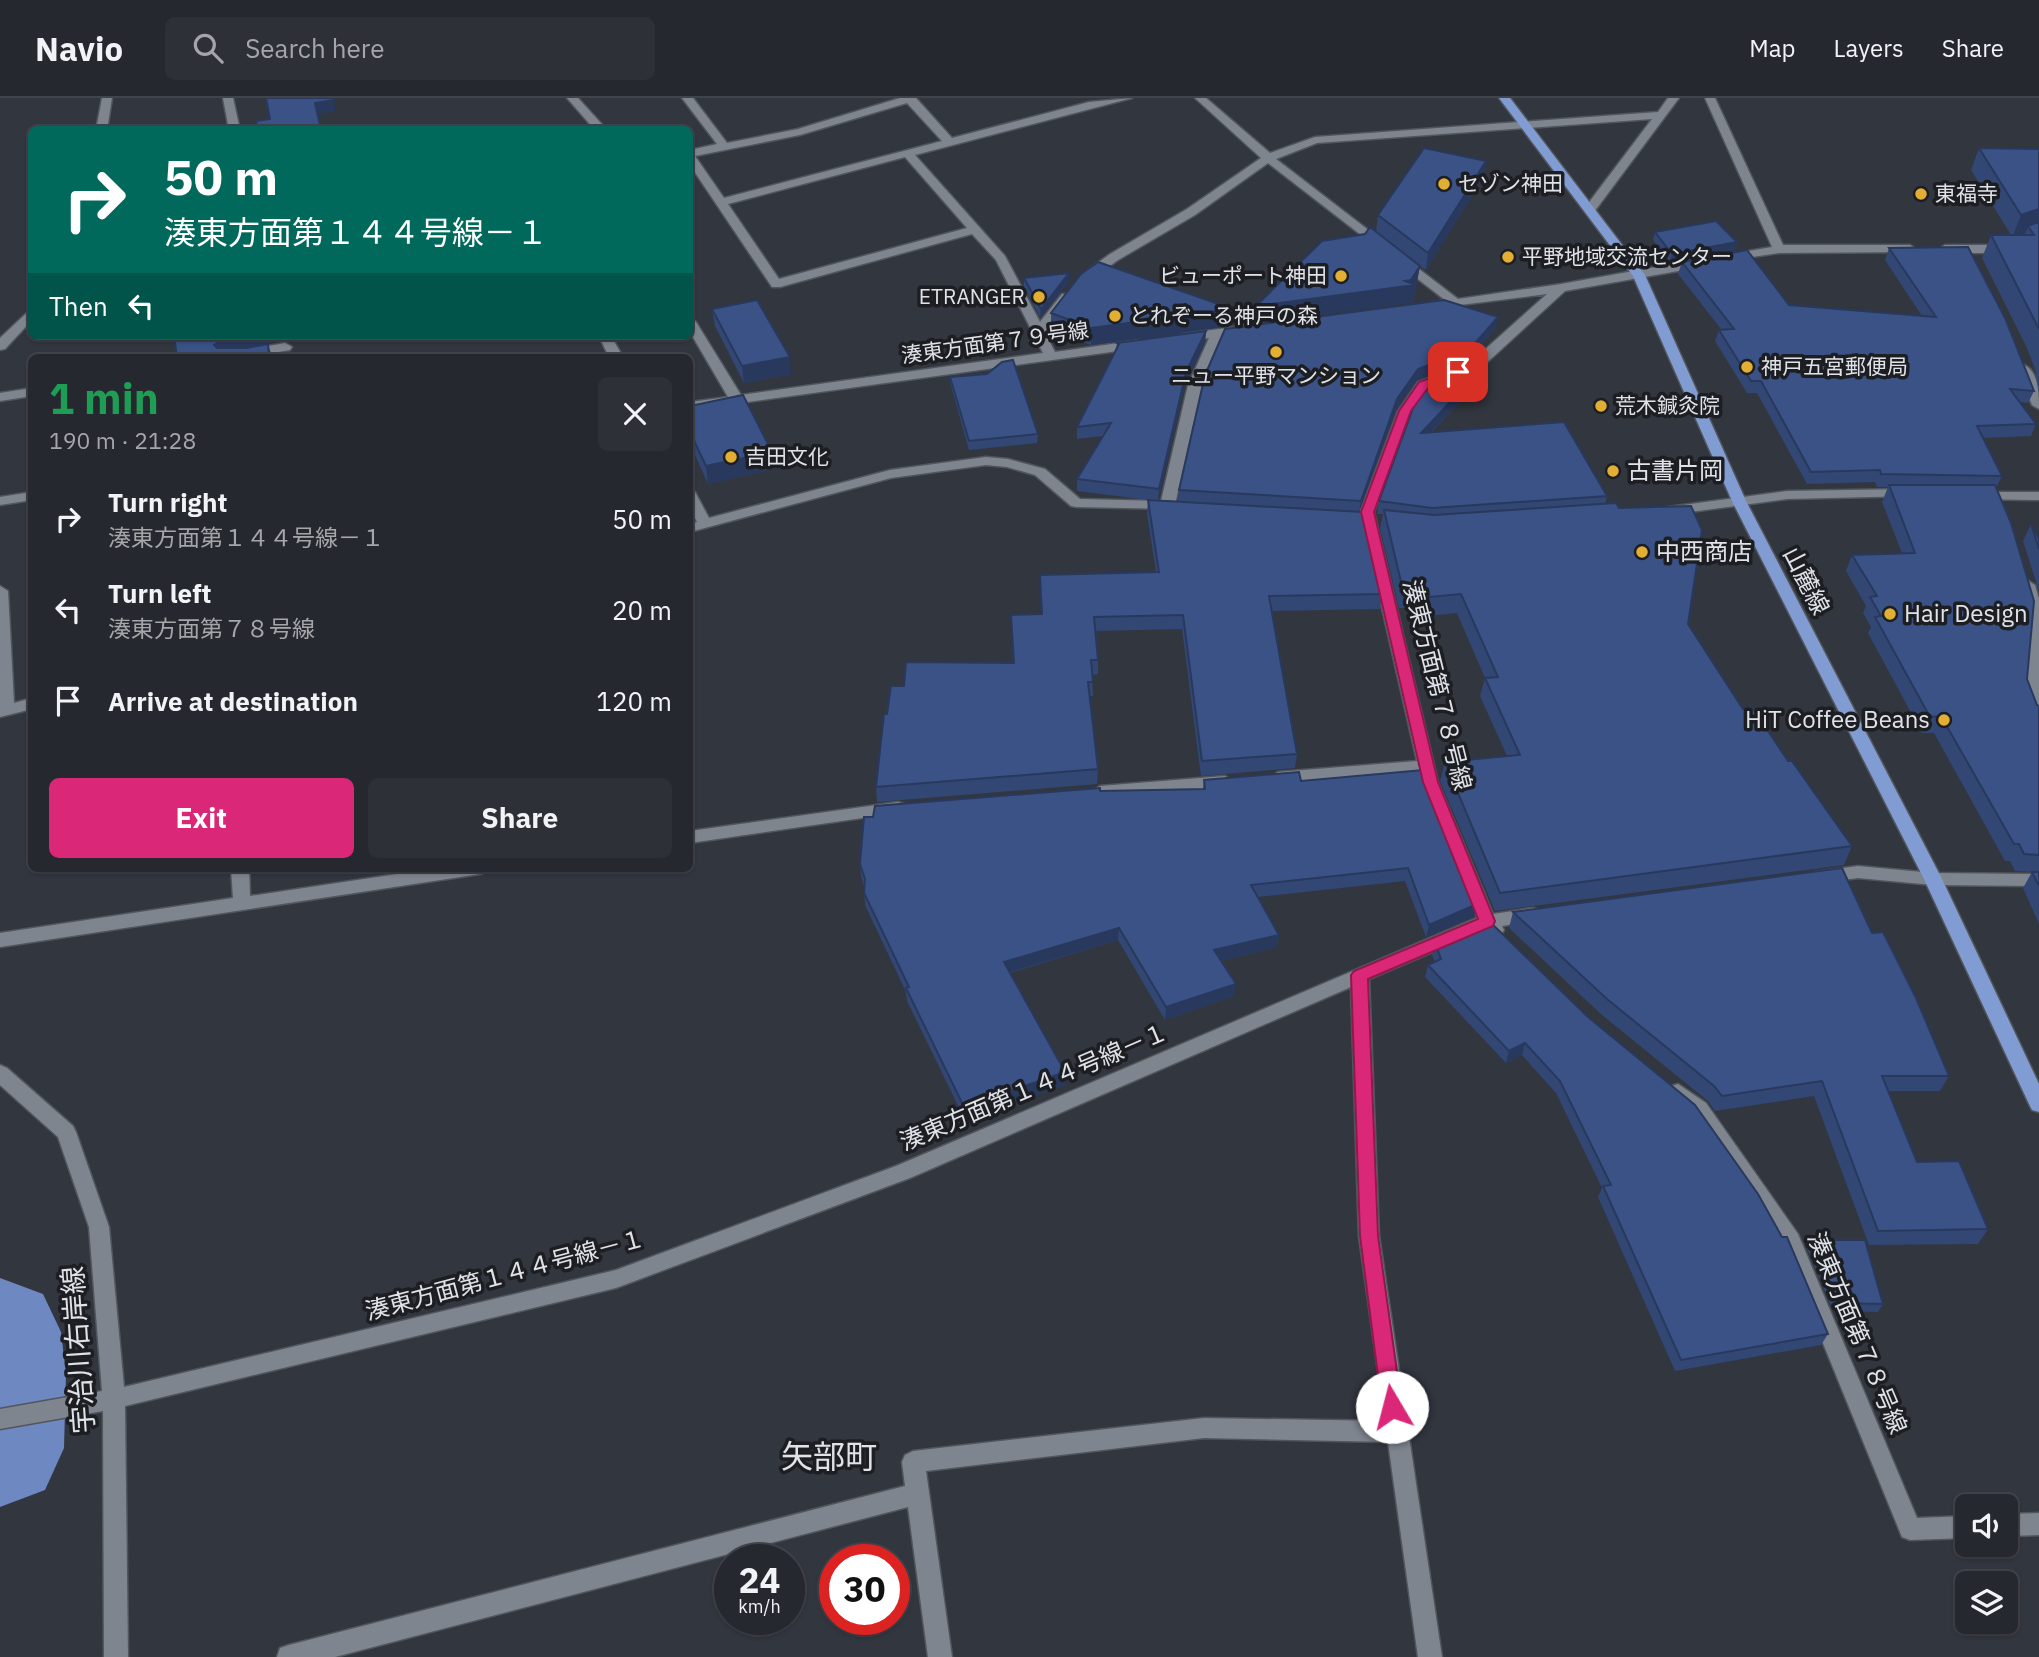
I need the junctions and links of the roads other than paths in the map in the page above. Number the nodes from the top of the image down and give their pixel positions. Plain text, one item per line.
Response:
1 (107, 98) edge
2 (228, 98) edge
3 (572, 98) edge
4 (688, 98) edge
5 (909, 98) edge
6 (1127, 98) edge
7 (1200, 98) edge
8 (1504, 98) edge
9 (1674, 98) edge
10 (1710, 98) edge
11 (1661, 115) junction
12 (1525, 125) junction
13 (102, 126) edge
14 (234, 126) edge
15 (598, 126) edge
16 (949, 142) junction
17 (724, 146) junction
18 (693, 154) edge
19 (908, 154) junction
20 (1268, 158) junction
21 (693, 160) edge
22 (720, 203) junction
23 (1590, 209) junction
24 (975, 229) junction
25 (2039, 235) edge
26 (1779, 249) junction
27 (1639, 275) junction
28 (1561, 288) junction
29 (1456, 303) junction
30 (1416, 308) edge
31 (28, 316) edge
32 (693, 327) edge
33 (1258, 328) edge
34 (1039, 332) junction
35 (1218, 333) junction
36 (0, 346) edge
37 (285, 347) edge
38 (245, 354) edge
39 (2018, 354) edge
40 (1051, 357) junction
41 (28, 393) edge
42 (0, 397) edge
43 (737, 400) junction
44 (2039, 404) edge
45 (693, 406) edge
46 (1918, 494) edge
47 (1957, 495) edge
48 (2039, 496) edge
49 (28, 497) edge
50 (0, 501) edge
51 (693, 501) edge
52 (1740, 501) junction
53 (1651, 512) edge
54 (705, 524) junction
55 (693, 527) edge
56 (2021, 565) edge
57 (0, 592) edge
58 (28, 704) edge
59 (3, 712) edge
60 (2039, 721) edge
61 (1426, 766) junction
62 (1078, 794) edge
63 (911, 807) edge
64 (693, 837) edge
65 (240, 872) edge
66 (454, 872) edge
67 (1803, 879) edge
68 (1933, 879) junction
69 (2039, 880) edge
70 (242, 904) junction
71 (1556, 912) edge
72 (1487, 921) junction
73 (0, 940) edge
74 (1509, 944) edge
75 (1360, 975) junction
76 (0, 1073) edge
77 (1667, 1082) edge
78 (2039, 1104) edge
79 (114, 1399) junction
80 (0, 1419) edge
81 (1395, 1432) junction
82 (918, 1494) junction
83 (2039, 1524) edge
84 (2018, 1525) edge
85 (1955, 1527) edge
86 (116, 1657) edge
87 (289, 1657) edge
88 (940, 1657) edge
89 (1430, 1657) edge

1 - 13 street
2 - 14 street
3 - 15 street
4 - 17 street
5 - 16 street
5 - 17 street
6 - 16 street
7 - 20 street
8 - 12 main road, 山麓線
9 - 11 street
10 - 26 street
11 - 12 street, 湊東方面第７９号線
11 - 23 street
12 - 20 street, 湊東方面第７９号線
12 - 23 main road, 山麓線
16 - 19 street
17 - 18 street
19 - 22 street
19 - 24 street
20 - 29 street
20 - 34 street, 湊東方面第７９号線
21 - 22 street
22 - 24 street
23 - 27 main road, 山麓線
24 - 34 street
25 - 26 street
26 - 27 street
27 - 28 street
27 - 52 main road, 山麓線
28 - 29 street
28 - 61 street, 湊東方面第７８号線
29 - 30 street
31 - 36 street
32 - 43 street
33 - 35 street, 湊東方面第７９号線
34 - 40 street
35 - 40 street, 湊東方面第７９号線
35 - 54 street
37 - 38 street
39 - 44 street
40 - 43 street, 湊東方面第７９号線
41 - 42 street
43 - 45 street, 湊東方面第７９号線
46 - 52 street
47 - 48 street
49 - 50 street
51 - 54 street
52 - 53 street
52 - 68 main road, 山麓線
54 - 55 street
56 - 60 street
57 - 59 street
58 - 59 street
61 - 62 street
61 - 72 street, 湊東方面第７８号線
63 - 64 street
65 - 70 street
66 - 70 street
67 - 68 street
68 - 69 street
68 - 78 main road, 山麓線
70 - 73 street
71 - 72 street, 湊東方面第１４４号線－１
72 - 74 street, 湊東方面第７８号線
72 - 75 street, 湊東方面第１４４号線－１
75 - 79 street, 湊東方面第１４４号線－１
75 - 81 street
76 - 79 street, 宇治川右岸線
77 - 85 street, 湊東方面第７８号線
79 - 80 street, 湊東方面第１４４号線－１
79 - 86 street, 宇治川右岸線
81 - 82 street
81 - 89 street
82 - 87 street
82 - 88 street
83 - 84 street

